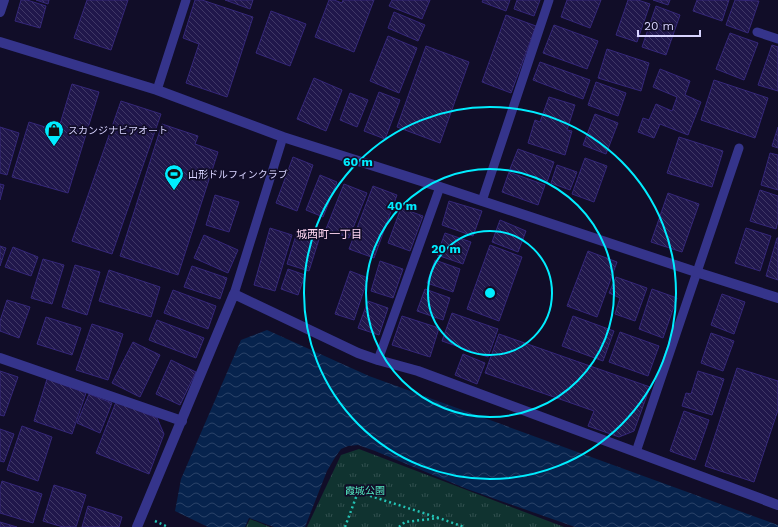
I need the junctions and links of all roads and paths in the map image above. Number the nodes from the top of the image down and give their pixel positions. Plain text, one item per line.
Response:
1 (4, 0) edge
2 (186, 0) edge
3 (549, 0) edge
4 (0, 12) edge
5 (757, 32) dead end
6 (778, 39) edge
7 (0, 42) edge
8 (157, 90) junction
9 (283, 137) junction
10 (739, 148) dead end
11 (440, 187) junction
12 (482, 201) junction
13 (696, 272) junction
14 (234, 294) junction
15 (778, 298) edge
16 (0, 358) edge
17 (378, 360) junction
18 (182, 421) junction
19 (636, 452) junction
20 (778, 505) edge
21 (149, 518) dead end
22 (439, 518) junction
23 (136, 527) edge
24 (168, 527) edge
25 (345, 527) edge
26 (399, 527) edge
27 (464, 527) edge

1 - 4 street
2 - 8 lane
3 - 12 lane
5 - 6 lane
7 - 8 street
8 - 9 street
9 - 11 street
9 - 14 lane
10 - 13 lane
11 - 12 street
11 - 17 lane
12 - 13 street
13 - 15 street
13 - 19 lane
14 - 17 street
14 - 18 street
16 - 18 street
17 - 19 street
18 - 23 street
19 - 20 street
21 - 24 path
22 - 25 path
22 - 26 path
22 - 27 path

